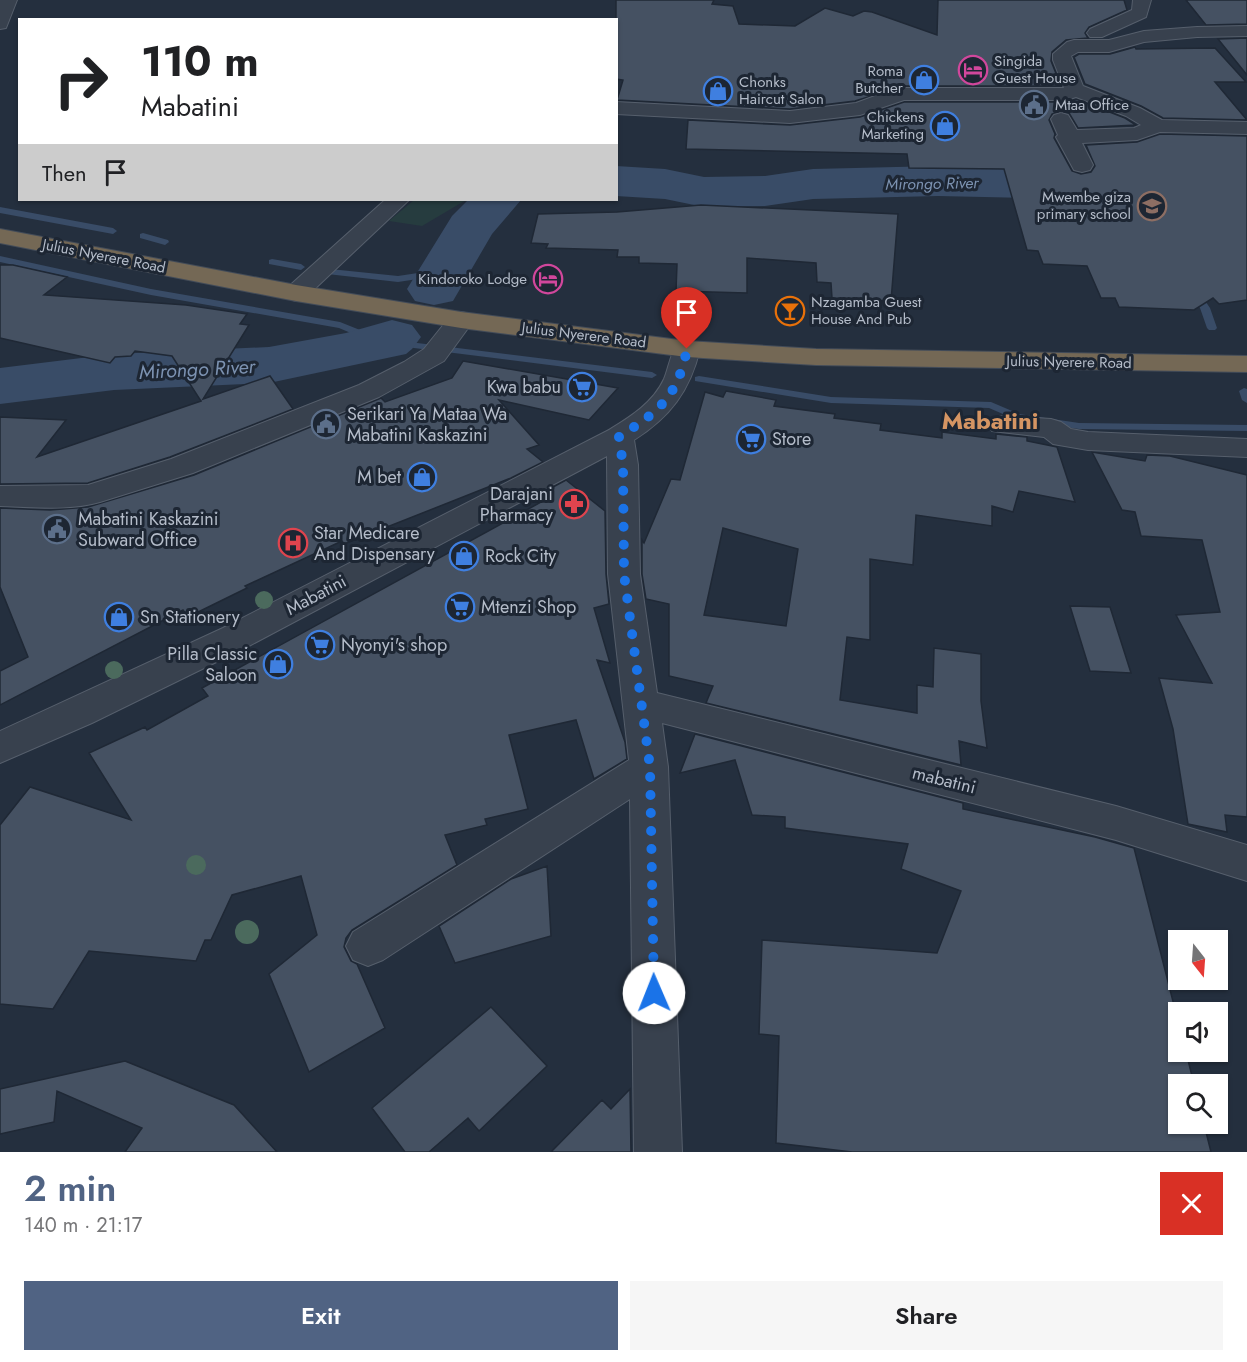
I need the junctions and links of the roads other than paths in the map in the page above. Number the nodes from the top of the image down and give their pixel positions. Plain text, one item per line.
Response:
1 (8, 0) edge
2 (1142, 0) edge
3 (0, 24) edge
4 (1247, 31) edge
5 (1074, 46) junction
6 (1075, 90) junction
7 (1052, 94) junction
8 (618, 108) edge
9 (1158, 126) junction
10 (1247, 128) edge
11 (1067, 137) junction
12 (1082, 165) dead end
13 (397, 201) edge
14 (0, 236) edge
15 (296, 293) junction
16 (461, 320) junction
17 (687, 349) junction
18 (1247, 364) edge
19 (1002, 425) dead end
20 (619, 437) junction
21 (1247, 448) edge
22 (0, 496) edge
23 (640, 704) junction
24 (0, 748) edge
25 (650, 767) junction
26 (1247, 863) edge
27 (368, 946) dead end
28 (658, 1152) edge

1 - 3 street
2 - 5 street
4 - 5 street
5 - 6 street
6 - 7 street
6 - 9 street
7 - 8 street
7 - 11 street
9 - 10 street
9 - 11 street
11 - 12 street
13 - 15 street
14 - 15 highway, Julius Nyerere Road
15 - 16 highway, Julius Nyerere Road
16 - 17 highway, Julius Nyerere Road
16 - 22 street
17 - 18 highway, Julius Nyerere Road
17 - 20 street, Mabatini
19 - 21 street
20 - 23 street
20 - 24 street, Mabatini
23 - 25 street
23 - 26 street, mabatini
25 - 27 street
25 - 28 street

